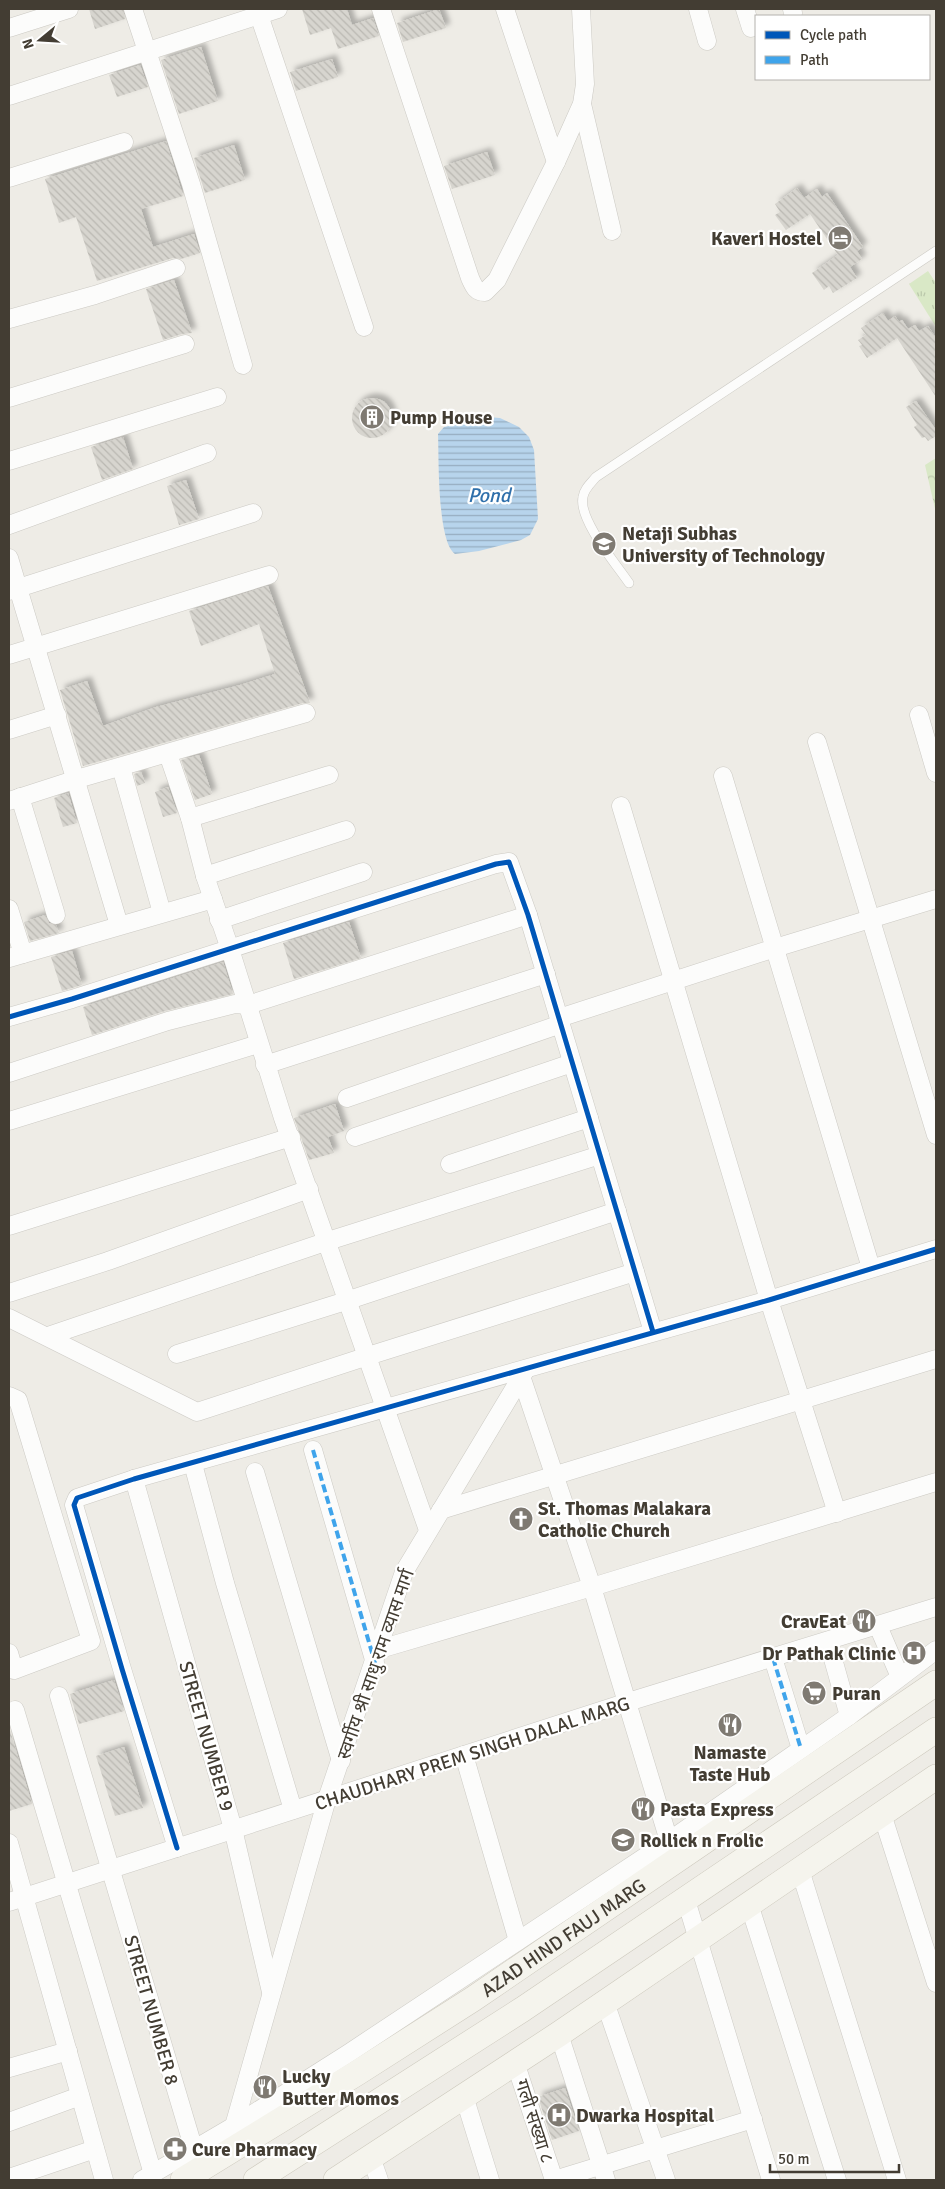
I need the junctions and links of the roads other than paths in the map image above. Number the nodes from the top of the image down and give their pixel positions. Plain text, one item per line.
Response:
1 (69, 9) edge
2 (133, 9) edge
3 (278, 9) edge
4 (381, 9) edge
5 (505, 9) edge
6 (581, 9) edge
7 (698, 9) edge
8 (745, 9) edge
9 (258, 12) edge
10 (9, 28) edge
11 (751, 28) dead end
12 (707, 41) dead end
13 (148, 51) junction
14 (9, 96) edge
15 (582, 104) junction
16 (124, 142) dead end
17 (556, 162) junction
18 (9, 178) edge
19 (612, 232) dead end
20 (936, 251) edge
21 (176, 268) dead end
22 (9, 319) edge
23 (364, 327) dead end
24 (185, 344) dead end
25 (242, 365) dead end
26 (217, 397) dead end
27 (9, 398) edge
28 (207, 453) dead end
29 (9, 461) edge
30 (253, 513) dead end
31 (9, 525) edge
32 (9, 558) edge
33 (269, 575) dead end
34 (629, 583) dead end
35 (13, 590) edge
36 (35, 647) junction
37 (9, 655) edge
38 (306, 713) dead end
39 (57, 715) junction
40 (919, 715) dead end
41 (9, 730) edge
42 (817, 742) dead end
43 (168, 754) junction
44 (121, 766) junction
45 (936, 773) edge
46 (329, 775) dead end
47 (723, 776) dead end
48 (77, 779) junction
49 (14, 799) edge
50 (621, 806) dead end
51 (190, 818) junction
52 (346, 830) dead end
53 (363, 872) dead end
54 (205, 876) junction
55 (212, 899) junction
56 (936, 900) edge
57 (9, 909) edge
58 (162, 913) junction
59 (56, 915) dead end
60 (528, 915) junction
61 (871, 919) junction
62 (219, 920) junction
63 (119, 925) junction
64 (774, 948) junction
65 (230, 949) junction
66 (16, 956) edge
67 (546, 974) junction
68 (673, 982) junction
69 (248, 1005) junction
70 (9, 1017) edge
71 (560, 1021) junction
72 (258, 1044) junction
73 (572, 1063) junction
74 (265, 1065) junction
75 (9, 1073) edge
76 (347, 1098) dead end
77 (589, 1118) junction
78 (9, 1121) edge
79 (936, 1135) edge
80 (291, 1137) junction
81 (355, 1137) dead end
82 (600, 1155) junction
83 (450, 1164) dead end
84 (309, 1189) junction
85 (617, 1211) junction
86 (9, 1226) edge
87 (328, 1241) junction
88 (936, 1249) edge
89 (871, 1268) junction
90 (635, 1272) junction
91 (9, 1293) edge
92 (349, 1300) junction
93 (769, 1300) junction
94 (9, 1318) edge
95 (653, 1332) junction
96 (48, 1336) junction
97 (177, 1354) dead end
98 (368, 1356) junction
99 (936, 1359) edge
100 (523, 1373) junction
101 (9, 1396) edge
102 (800, 1399) junction
103 (387, 1409) junction
104 (313, 1450) dead end
105 (193, 1464) junction
106 (255, 1472) dead end
107 (555, 1474) junction
108 (134, 1479) junction
109 (936, 1482) edge
110 (441, 1510) junction
111 (837, 1512) junction
112 (428, 1530) junction
113 (592, 1587) junction
114 (936, 1608) edge
115 (878, 1626) junction
116 (828, 1641) junction
117 (936, 1650) edge
118 (9, 1653) edge
119 (377, 1656) junction
120 (773, 1658) junction
121 (900, 1677) junction
122 (936, 1683) edge
123 (59, 1696) dead end
124 (628, 1702) junction
125 (15, 1710) dead end
126 (849, 1716) junction
127 (936, 1730) edge
128 (801, 1749) junction
129 (464, 1755) junction
130 (340, 1760) junction
131 (936, 1777) edge
132 (327, 1799) junction
133 (293, 1810) junction
134 (882, 1814) junction
135 (233, 1829) junction
136 (669, 1841) junction
137 (9, 1843) edge
138 (177, 1848) junction
139 (111, 1869) junction
140 (800, 1870) junction
141 (67, 1884) junction
142 (17, 1900) edge
143 (686, 1900) junction
144 (749, 1904) junction
145 (698, 1939) junction
146 (518, 1942) junction
147 (936, 1983) edge
148 (272, 1995) junction
149 (605, 2002) junction
150 (559, 2034) junction
151 (68, 2051) junction
152 (515, 2062) junction
153 (9, 2068) edge
154 (80, 2096) junction
155 (464, 2096) junction
156 (753, 2118) junction
157 (9, 2122) edge
158 (240, 2134) junction
159 (95, 2149) junction
160 (656, 2149) junction
161 (194, 2150) junction
162 (371, 2157) junction
163 (604, 2173) edge
164 (148, 2177) edge
165 (9, 2178) edge
166 (104, 2180) edge
167 (184, 2180) edge
168 (256, 2180) edge
169 (336, 2180) edge
170 (379, 2180) edge
171 (490, 2180) edge
172 (554, 2180) edge
173 (666, 2180) edge
174 (771, 2180) edge
175 (837, 2180) edge
176 (897, 2180) edge

1 - 10 street
2 - 13 street
3 - 9 street
4 - 17 street
5 - 17 street
6 - 15 street
7 - 12 street
8 - 11 street
9 - 13 street
9 - 23 street
13 - 14 street
13 - 25 street
15 - 17 street
15 - 19 street
16 - 18 street
20 - 34 lane
21 - 22 street
24 - 27 street
26 - 29 street
28 - 31 street
30 - 35 street
32 - 35 street
33 - 36 street
35 - 36 street
36 - 37 street
36 - 39 street
38 - 43 street
39 - 41 street
39 - 48 street
40 - 45 street
42 - 61 street
43 - 44 street
43 - 51 street
44 - 48 street
44 - 58 street
46 - 51 street
47 - 64 street
48 - 49 street
48 - 63 street
49 - 59 street
50 - 68 street
51 - 54 street
52 - 54 street
53 - 62 street
54 - 55 street
55 - 58 street
55 - 62 street
56 - 61 street
57 - 66 street
58 - 63 street
60 - 65 street
60 - 67 street
60 - 69 street
61 - 64 street
61 - 79 street
62 - 65 street
63 - 66 street
64 - 68 street
64 - 89 street
65 - 69 street
65 - 70 street
67 - 71 street
67 - 74 street
68 - 71 street
68 - 93 street
69 - 72 street
69 - 75 street
71 - 73 street
71 - 76 street
72 - 74 street
72 - 78 street
73 - 77 street
73 - 81 street
74 - 80 street
77 - 82 street
77 - 83 street
80 - 84 street
80 - 86 street
82 - 85 street
82 - 87 street
84 - 87 street
84 - 91 street
85 - 90 street
85 - 92 street
87 - 92 street
87 - 96 street
88 - 89 street
89 - 93 street
90 - 95 street
90 - 98 street
92 - 97 street
92 - 98 street
93 - 95 street
93 - 102 street
94 - 96 street
95 - 100 street
96 - 98 street
98 - 103 street
99 - 102 street
100 - 103 street
100 - 107 street
100 - 110 street, स्वर्गीय श्री साधु राम व्यास मार्ग
101 - 118 street
102 - 107 street
102 - 111 street
103 - 105 street
103 - 112 street
104 - 119 street
105 - 108 street
105 - 133 street
106 - 130 street
107 - 110 street
107 - 113 street
108 - 135 street, STREET NUMBER 9
108 - 138 street
109 - 111 street
110 - 112 street, स्वर्गीय श्री साधु राम व्यास मार्ग
111 - 113 street
112 - 119 street, स्वर्गीय श्री साधु राम व्यास मार्ग
113 - 119 street
113 - 124 street
114 - 115 street, CHAUDHARY PREM SINGH DALAL MARG
115 - 116 street, CHAUDHARY PREM SINGH DALAL MARG
115 - 121 street
116 - 120 street, CHAUDHARY PREM SINGH DALAL MARG
116 - 126 street
117 - 121 street
119 - 130 street, स्वर्गीय श्री साधु राम व्यास मार्ग
120 - 124 street, CHAUDHARY PREM SINGH DALAL MARG
120 - 128 street
121 - 126 street
122 - 158 main road, AZAD HIND FAUJ MARG
123 - 139 street, STREET NUMBER 8
124 - 129 street, CHAUDHARY PREM SINGH DALAL MARG
124 - 136 street
125 - 141 street
126 - 128 street
127 - 143 main road, AZAD HIND FAUJ MARG
128 - 136 street
129 - 132 street, CHAUDHARY PREM SINGH DALAL MARG
129 - 146 street
130 - 132 street, स्वर्गीय श्री साधु राम व्यास मार्ग
131 - 134 main road
132 - 133 street, CHAUDHARY PREM SINGH DALAL MARG
132 - 148 street, स्वर्गीय श्री साधु राम व्यास मार्ग
133 - 135 street, CHAUDHARY PREM SINGH DALAL MARG
134 - 140 main road
134 - 147 street
135 - 138 street, CHAUDHARY PREM SINGH DALAL MARG
135 - 148 street, STREET NUMBER 9
136 - 146 street
137 - 142 street
138 - 139 street, CHAUDHARY PREM SINGH DALAL MARG
139 - 141 street, CHAUDHARY PREM SINGH DALAL MARG
139 - 161 street, STREET NUMBER 8
140 - 144 main road
140 - 176 street
141 - 142 street, CHAUDHARY PREM SINGH DALAL MARG
141 - 164 street
142 - 151 street
143 - 145 street
143 - 168 main road, AZAD HIND FAUJ MARG
144 - 145 main road
144 - 175 street
145 - 149 main road
145 - 156 street
146 - 158 street
148 - 158 street, स्वर्गीय श्री साधु राम व्यास मार्ग
149 - 150 main road
149 - 160 street
150 - 152 main road
150 - 163 street
151 - 153 street
151 - 154 street
152 - 155 main road
152 - 172 street, गली संख्या ८
154 - 157 street
154 - 159 street
155 - 162 main road
155 - 171 street
156 - 160 street
156 - 174 street
158 - 161 street
158 - 167 main road, AZAD HIND FAUJ MARG
159 - 165 street
159 - 166 street
160 - 163 street
160 - 173 street
161 - 164 street
162 - 169 main road
162 - 170 street
163 - 172 street

